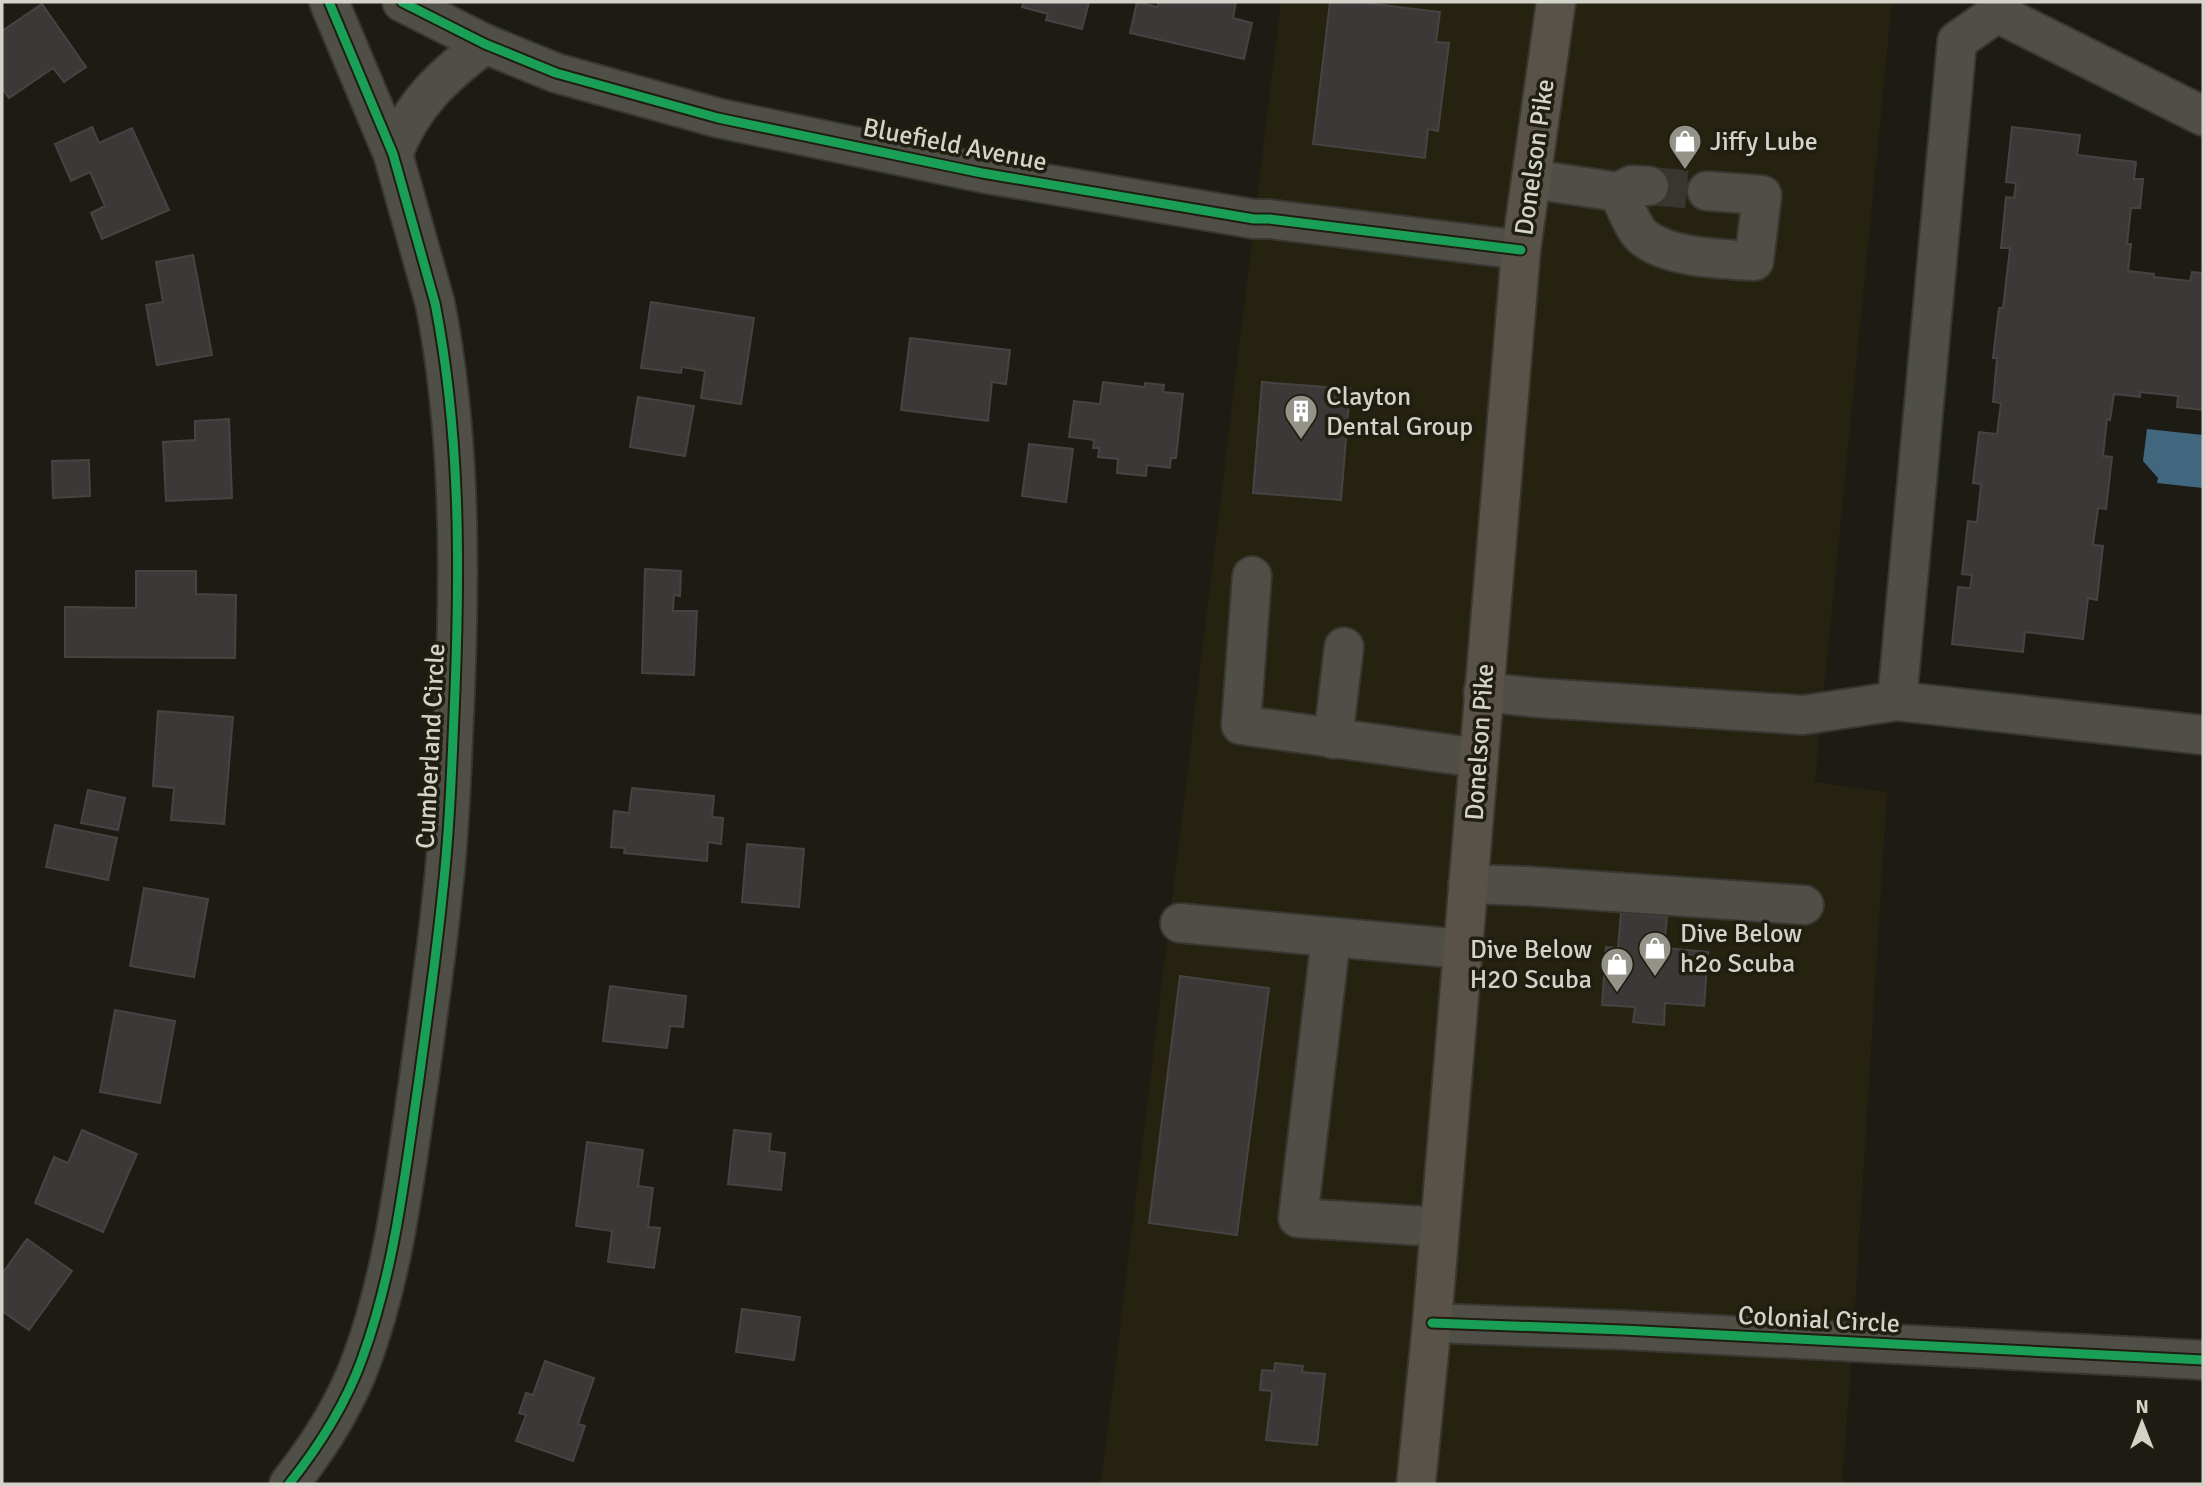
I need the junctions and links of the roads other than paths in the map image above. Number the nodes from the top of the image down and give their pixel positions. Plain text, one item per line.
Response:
1 (328, 2) edge
2 (402, 2) edge
3 (1556, 2) edge
4 (1988, 7) edge
5 (485, 44) junction
6 (2203, 116) edge
7 (393, 154) junction
8 (1531, 179) junction
9 (1707, 191) tunnel mouth
10 (1521, 250) junction
11 (1252, 576) dead end
12 (1344, 647) dead end
13 (1483, 692) junction
14 (1897, 701) junction
15 (2203, 735) edge
16 (1333, 739) junction
17 (1478, 758) junction
18 (1468, 884) junction
19 (1804, 905) dead end
20 (1180, 923) dead end
21 (1331, 937) junction
22 (1462, 949) junction
23 (1439, 1227) junction
24 (1432, 1323) junction
25 (2203, 1360) edge
26 (289, 1484) edge
27 (1416, 1484) edge

1 - 7 street, Cumberland Circle
2 - 5 street, Bluefield Avenue
3 - 8 main road, Donelson Pike
4 - 6 street
4 - 14 street
5 - 7 street
5 - 10 street, Bluefield Avenue
7 - 26 street, Cumberland Circle
8 - 9 street
8 - 10 main road, Donelson Pike
10 - 13 main road, Donelson Pike
11 - 16 street
12 - 16 street
13 - 14 street
13 - 17 main road, Donelson Pike
14 - 15 street
16 - 17 street
17 - 18 main road, Donelson Pike
18 - 19 street
18 - 22 main road, Donelson Pike
20 - 21 street
21 - 22 street
21 - 23 street
22 - 23 main road, Donelson Pike
23 - 24 main road, Donelson Pike
24 - 25 street, Colonial Circle
24 - 27 main road, Donelson Pike

